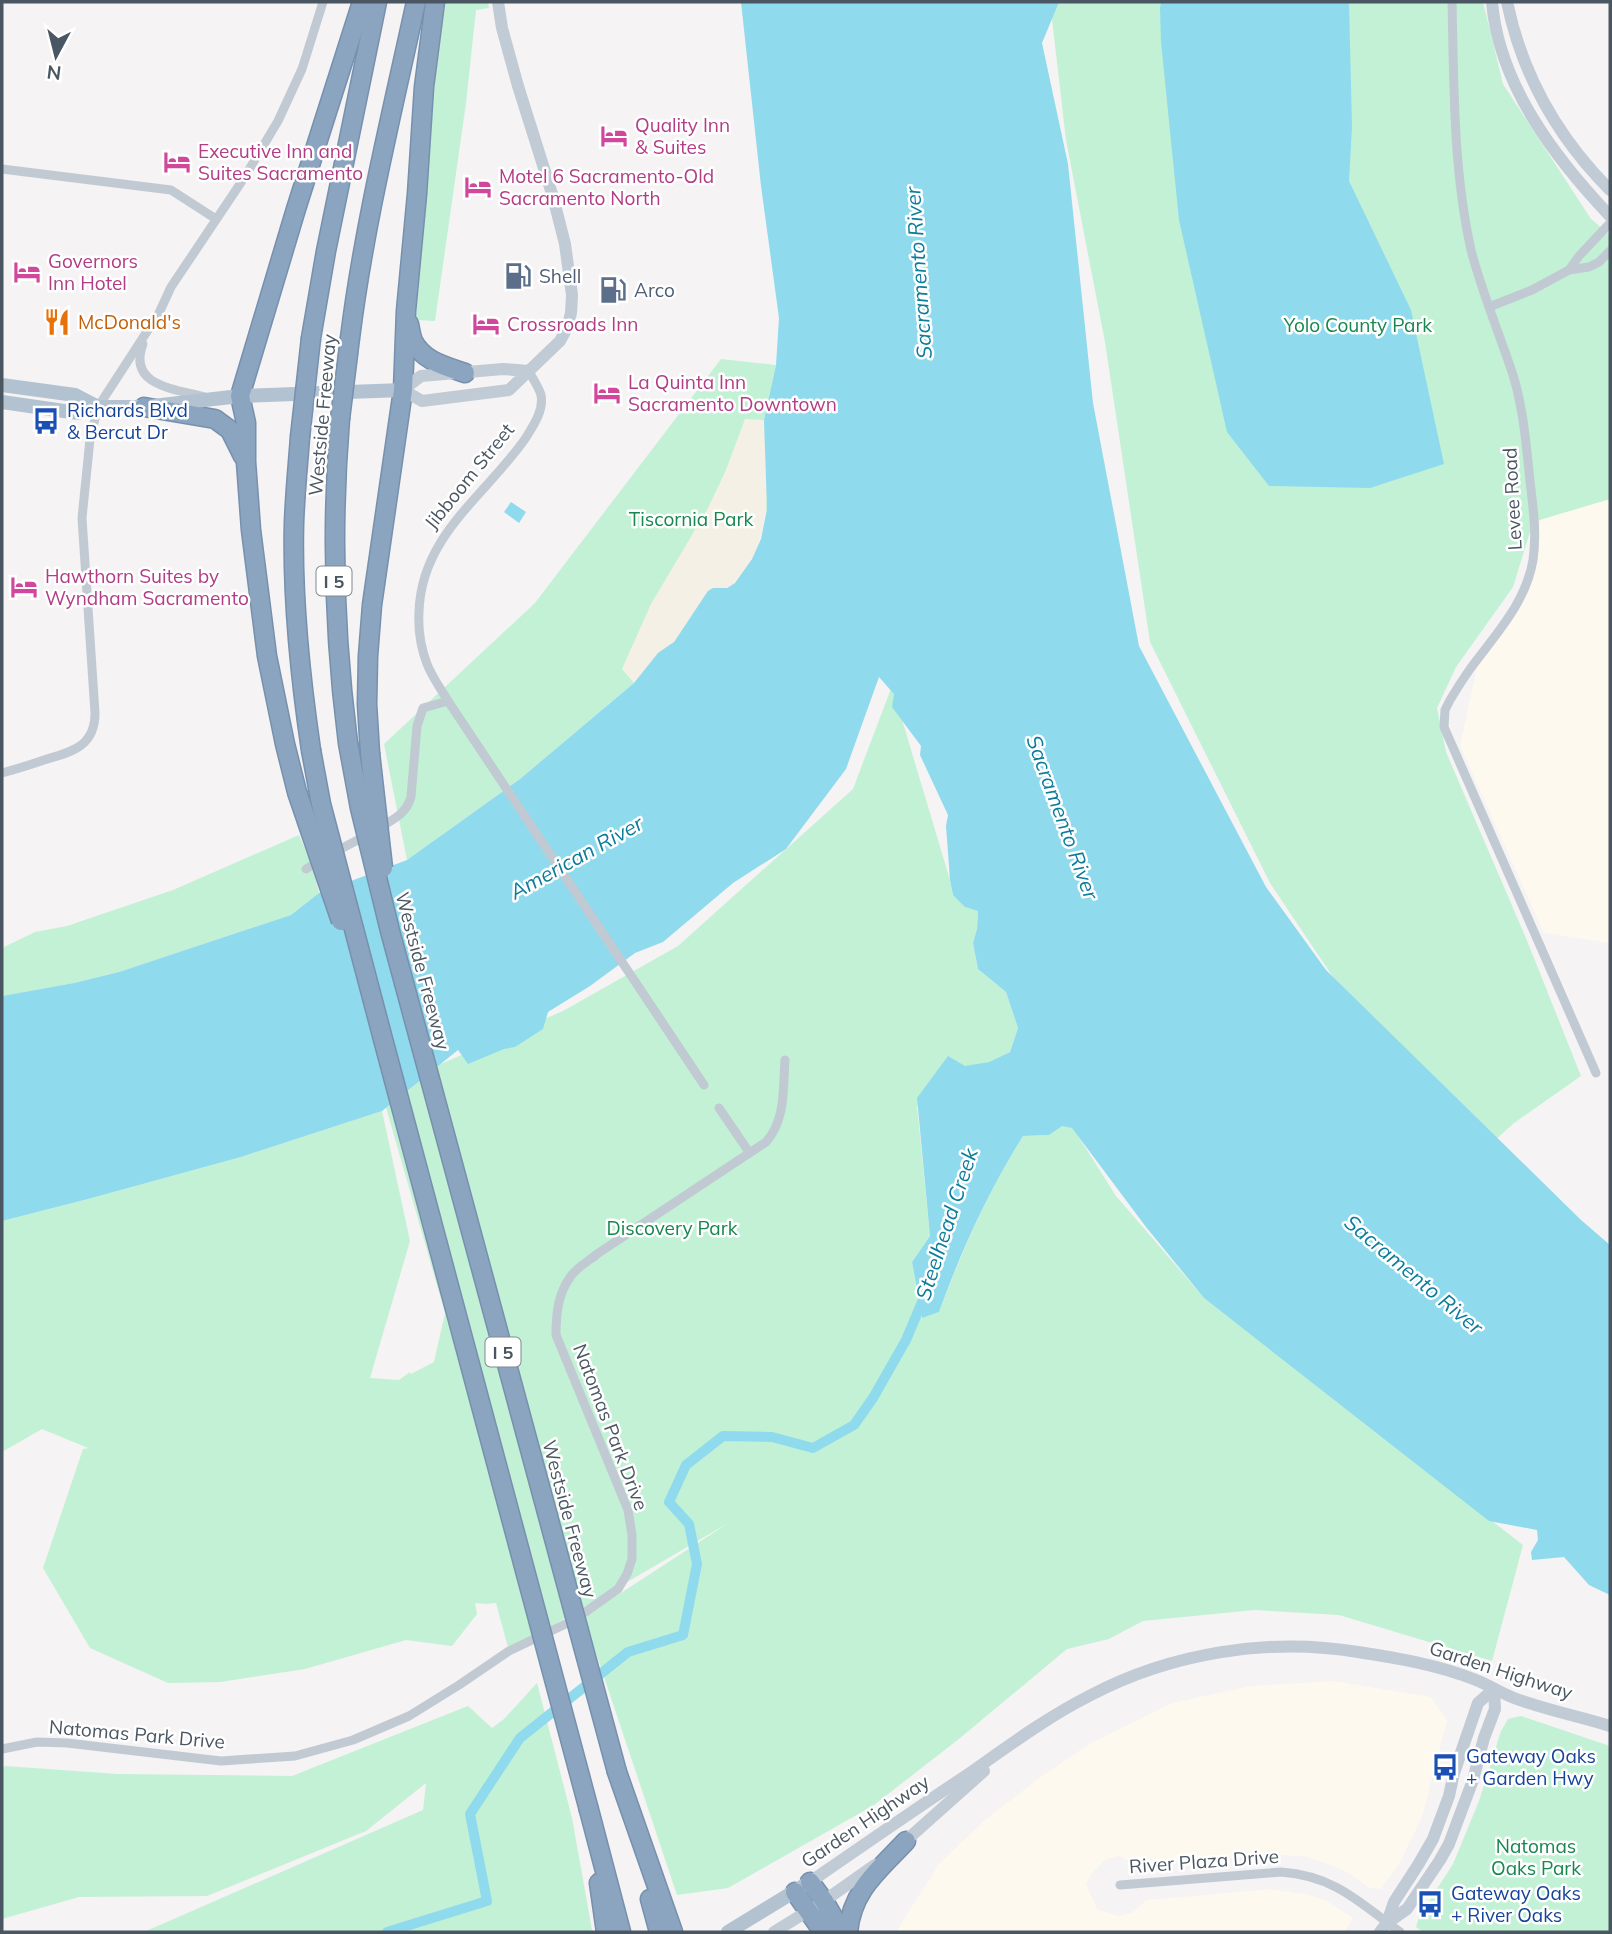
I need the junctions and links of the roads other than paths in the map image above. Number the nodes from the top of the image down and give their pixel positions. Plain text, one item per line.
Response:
1 (323, 2) edge
2 (362, 2) edge
3 (377, 2) edge
4 (416, 2) edge
5 (435, 2) edge
6 (498, 2) edge
7 (1452, 2) edge
8 (1492, 2) edge
9 (1507, 2) edge
10 (2, 169) edge
11 (1610, 190) edge
12 (1610, 216) edge
13 (216, 219) junction
14 (1610, 223) edge
15 (1610, 251) edge
16 (1569, 270) junction
17 (1489, 307) junction
18 (407, 310) junction
19 (149, 329) junction
20 (529, 371) junction
21 (465, 373) junction
22 (2, 385) edge
23 (403, 390) junction
24 (240, 396) junction
25 (210, 399) junction
26 (2, 402) edge
27 (98, 407) junction
28 (144, 407) junction
29 (246, 463) junction
30 (448, 701) junction
31 (2, 773) edge
32 (306, 869) dead end
33 (390, 931) junction
34 (383, 1043) junction
35 (785, 1060) dead end
36 (1596, 1073) dead end
37 (704, 1085) dead end
38 (719, 1108) dead end
39 (750, 1152) junction
40 (1494, 1689) junction
41 (1610, 1726) edge
42 (1020, 1738) junction
43 (2, 1749) edge
44 (617, 1772) junction
45 (589, 1810) junction
46 (906, 1841) junction
47 (1120, 1885) dead end
48 (803, 1887) junction
49 (816, 1906) junction
50 (1383, 1927) edge
51 (606, 1932) edge
52 (621, 1932) edge
53 (659, 1932) edge
54 (673, 1932) edge
55 (728, 1932) edge
56 (774, 1932) edge
57 (823, 1932) edge
58 (842, 1932) edge
59 (848, 1932) edge
60 (1400, 1932) edge

1 - 13 street
2 - 24 highway
3 - 34 highway, Westside Freeway / I 5, bridge
4 - 33 highway, Westside Freeway / I 5, bridge
5 - 18 highway
6 - 20 street
7 - 17 street, Levee Road
8 - 12 street
9 - 11 street
10 - 13 street
13 - 19 street
14 - 16 street
15 - 16 street
16 - 17 street
17 - 36 street, Levee Road
18 - 21 highway
18 - 23 highway
19 - 25 street
19 - 27 street
20 - 21 street
20 - 23 street
20 - 30 street, Jibboom Street
21 - 23 street
22 - 27 main road
23 - 24 main road
23 - 33 highway, bridge
24 - 25 main road
24 - 29 highway
25 - 28 main road
26 - 27 main road
27 - 28 main road
27 - 31 street
28 - 29 highway
29 - 34 highway, bridge
30 - 32 street
30 - 37 street, Jibboom Street
33 - 44 highway, Westside Freeway / I 5, bridge
34 - 45 highway, Westside Freeway / I 5, bridge
35 - 39 street, Natomas Park Drive
38 - 39 street
39 - 43 street, Natomas Park Drive
40 - 41 street, Garden Highway
40 - 42 street, Garden Highway
40 - 50 street
40 - 50 street
42 - 46 street, Garden Highway
42 - 48 street, Garden Highway
44 - 53 highway, Westside Freeway / I 5
44 - 54 highway
45 - 51 highway
45 - 52 highway, Westside Freeway / I 5
46 - 49 street, Garden Highway
46 - 59 highway
47 - 50 street, River Plaza Drive
48 - 49 highway
48 - 55 main road, Garden Highway
49 - 56 street, Garden Highway
49 - 57 highway
49 - 58 highway
50 - 60 street, River Plaza Drive

